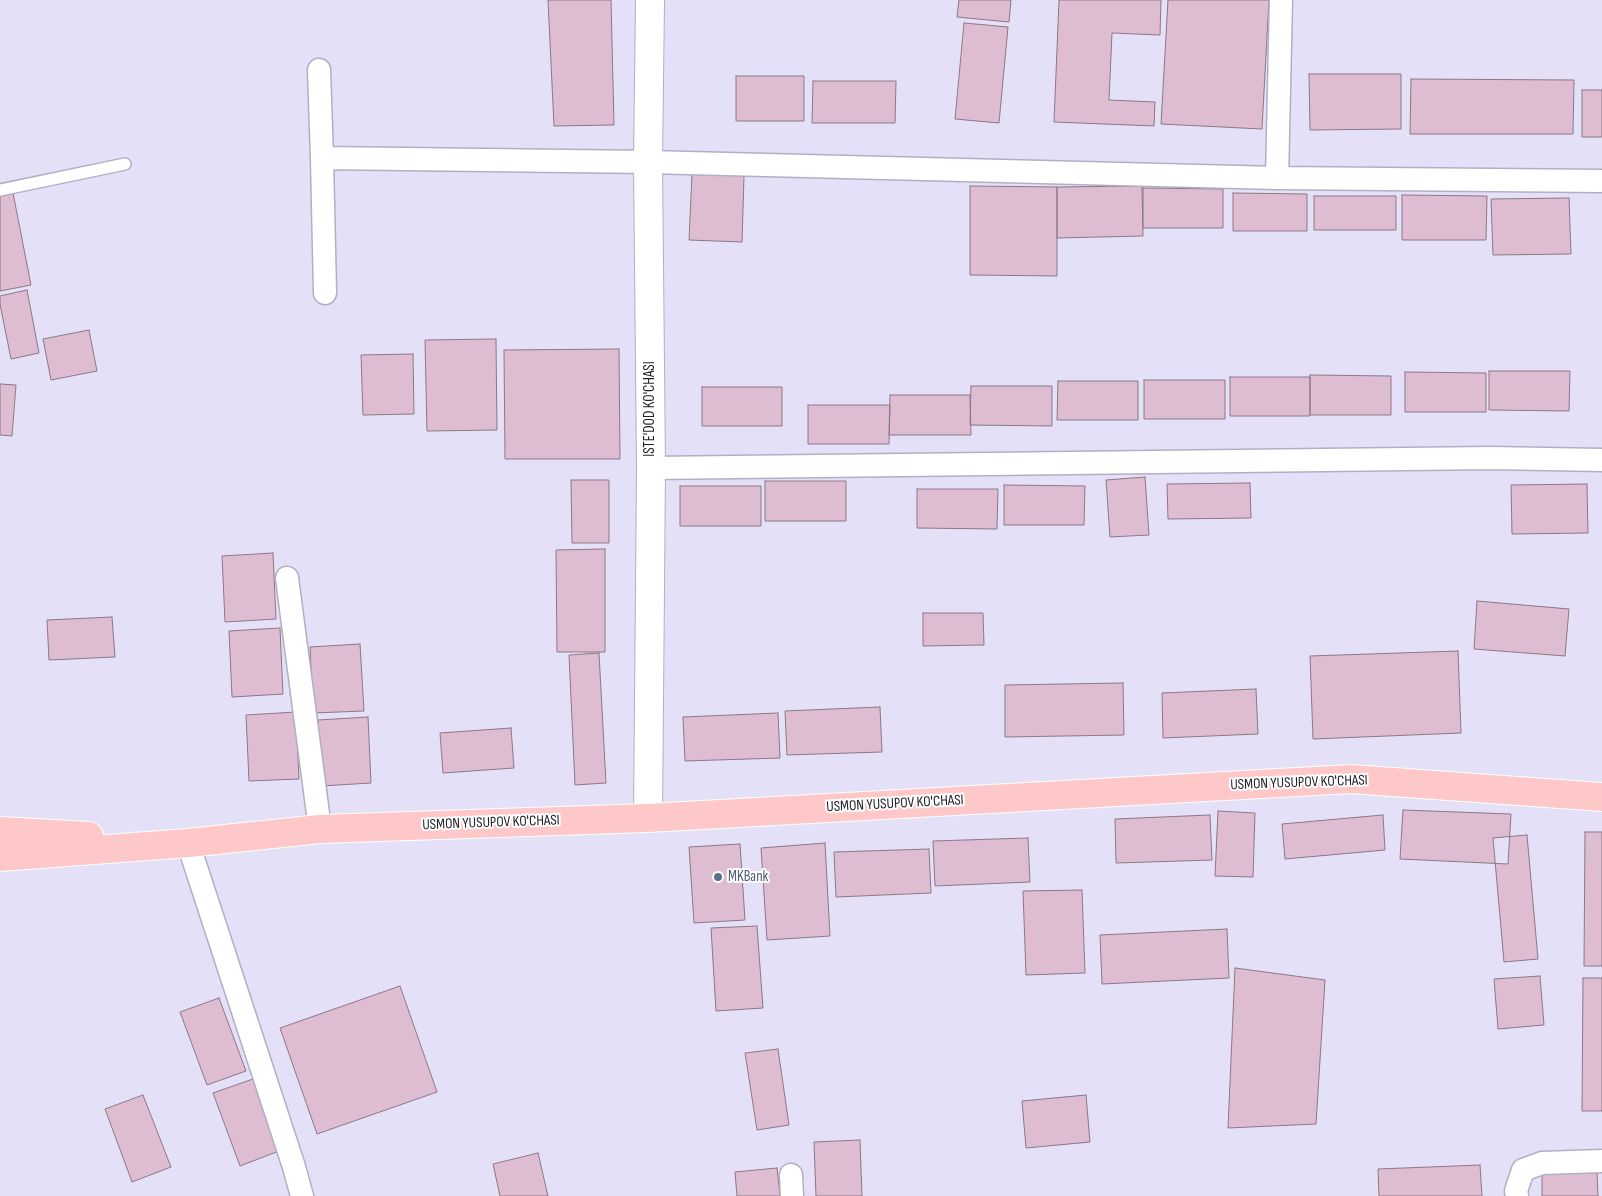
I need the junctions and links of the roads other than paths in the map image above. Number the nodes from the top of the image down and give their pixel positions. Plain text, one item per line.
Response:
1 (650, 0) edge
2 (1282, 0) edge
3 (319, 70) dead end
4 (322, 158) junction
5 (648, 162) junction
6 (125, 164) dead end
7 (1277, 178) junction
8 (1602, 180) edge
9 (0, 190) edge
10 (325, 293) dead end
11 (1602, 460) edge
12 (651, 468) junction
13 (287, 578) dead end
14 (1602, 797) edge
15 (648, 818) junction
16 (320, 829) junction
17 (0, 831) edge
18 (188, 842) junction
19 (0, 857) edge
20 (1602, 1161) edge
21 (302, 1196) edge
22 (1517, 1196) edge

1 - 5 street, ISTE'DOD KO'CHASI
2 - 7 street
3 - 4 street
4 - 5 street
4 - 10 street
5 - 7 street
5 - 12 street, ISTE'DOD KO'CHASI
6 - 9 lane
7 - 8 street
11 - 12 street
12 - 15 street, ISTE'DOD KO'CHASI
13 - 16 street
14 - 15 main road, USMON YUSUPOV KO'CHASI
15 - 16 main road, USMON YUSUPOV KO'CHASI
16 - 18 main road, USMON YUSUPOV KO'CHASI
17 - 18 main road, USMON YUSUPOV KO'CHASI
18 - 19 main road, USMON YUSUPOV KO'CHASI
18 - 21 street
20 - 22 street

